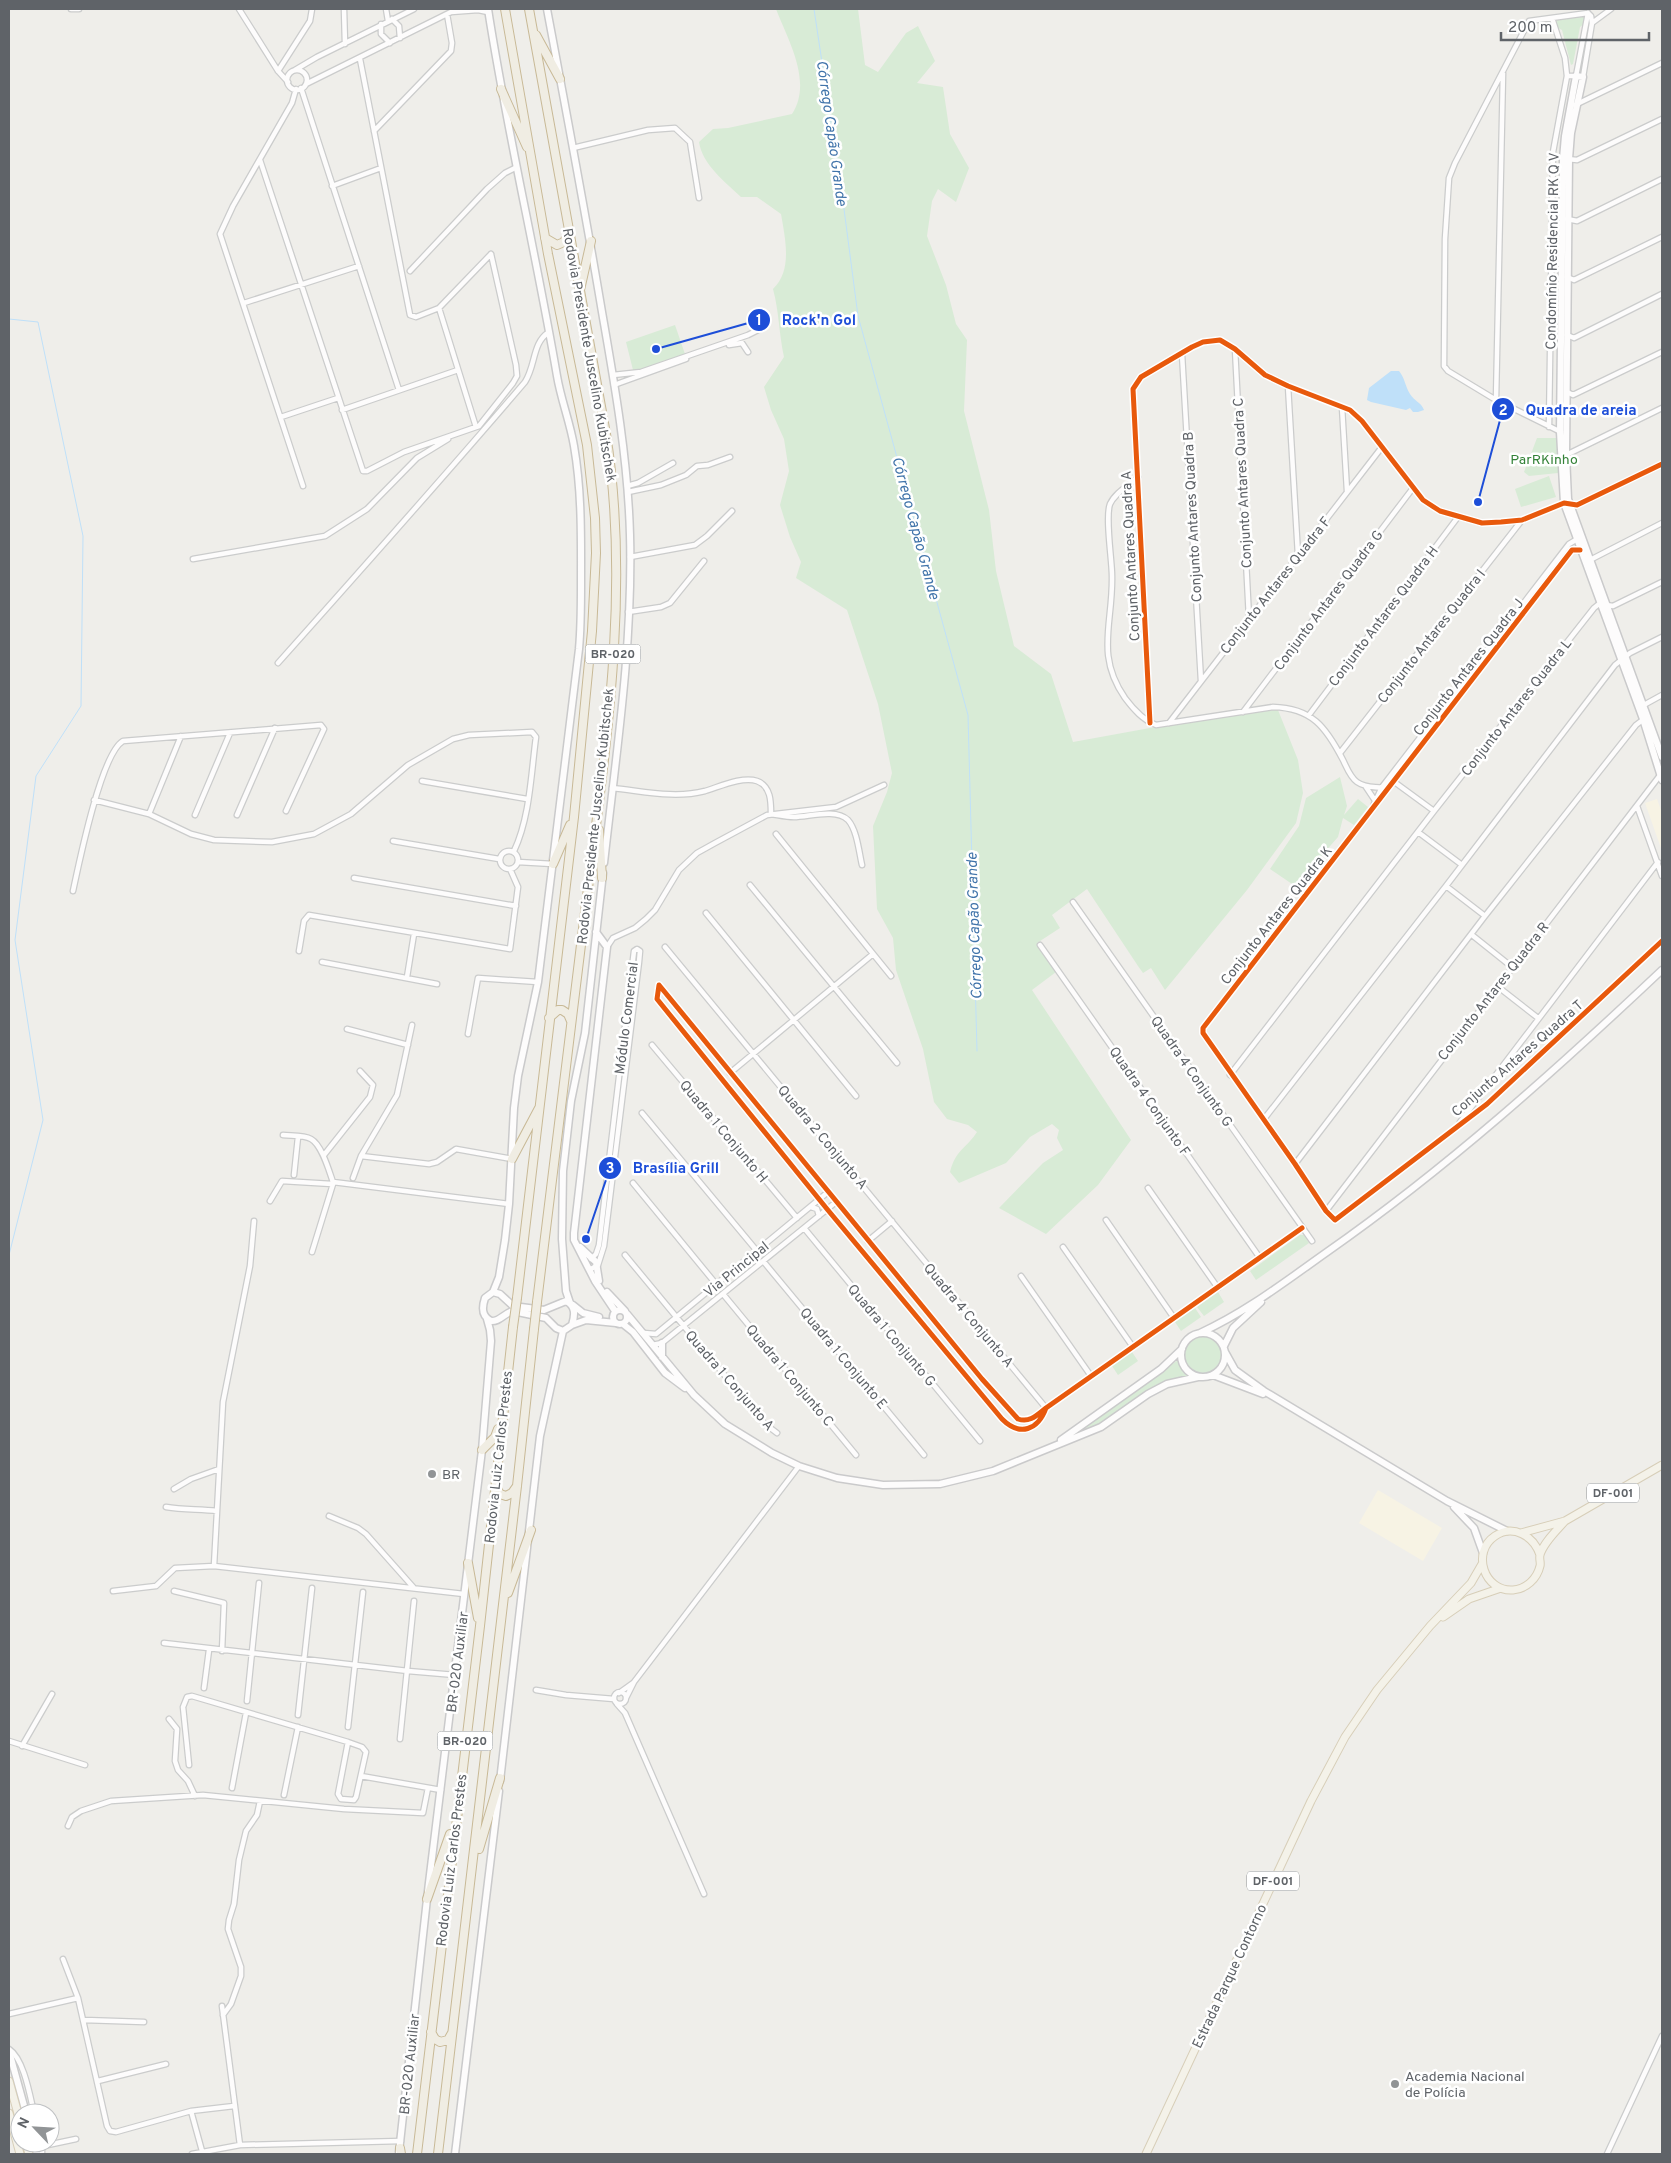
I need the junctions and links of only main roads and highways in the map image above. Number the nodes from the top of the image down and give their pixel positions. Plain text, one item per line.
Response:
1 (505, 9) edge
2 (529, 9) edge
3 (547, 9) edge
4 (488, 11) edge
5 (532, 28) junction
6 (560, 79) junction
7 (501, 89) junction
8 (532, 158) junction
9 (1566, 159) junction
10 (569, 233) junction
11 (544, 238) junction
12 (591, 241) junction
13 (579, 294) junction
14 (1579, 538) junction
15 (1587, 562) junction
16 (1660, 757) edge
17 (1662, 776) edge
18 (598, 812) junction
19 (574, 817) junction
20 (553, 864) junction
21 (602, 878) junction
22 (596, 932) junction
23 (1662, 970) edge
24 (549, 1018) junction
25 (572, 1021) junction
26 (598, 1025) junction
27 (585, 1033) junction
28 (541, 1104) junction
29 (512, 1159) junction
30 (577, 1244) junction
31 (1279, 1286) junction
32 (493, 1292) junction
33 (571, 1304) junction
34 (626, 1312) junction
35 (487, 1319) junction
36 (617, 1319) junction
37 (572, 1325) junction
38 (513, 1327) joint
39 (534, 1329) joint
40 (563, 1331) junction
41 (1200, 1333) junction
42 (662, 1343) road end
43 (642, 1345) junction
44 (651, 1345) junction
45 (1182, 1349) junction
46 (1225, 1349) junction
47 (662, 1357) junction
48 (1212, 1375) junction
49 (1198, 1377) junction
50 (694, 1395) junction
51 (1280, 1401) junction
52 (503, 1415) junction
53 (1052, 1446) junction
54 (482, 1450) junction
55 (1662, 1465) edge
56 (517, 1486) junction
57 (496, 1487) junction
58 (1447, 1502) junction
59 (1564, 1521) junction
60 (530, 1530) junction
61 (1507, 1531) junction
62 (1521, 1533) junction
63 (1483, 1553) junction
64 (1540, 1555) junction
65 (468, 1563) junction
66 (1482, 1564) junction
67 (1501, 1588) junction
68 (503, 1607) junction
69 (480, 1626) junction
70 (1430, 1626) junction
71 (500, 1778) junction
72 (455, 1820) junction
73 (473, 1868) junction
74 (427, 1899) junction
75 (454, 2030) junction
76 (432, 2032) junction
77 (9, 2050) edge
78 (9, 2081) edge
79 (15, 2103) edge
80 (23, 2103) edge
81 (9, 2113) edge
82 (400, 2149) edge
83 (20, 2154) edge
84 (417, 2154) edge
85 (438, 2154) edge
86 (455, 2154) edge
87 (1146, 2154) edge

1 - 8 highway, Rodovia Presidente Juscelino Kubitschek / BR-020
2 - 5 highway, Rodovia Presidente Juscelino Kubitschek / BR-020
3 - 6 main road
4 - 7 main road
5 - 6 highway
5 - 10 highway, Rodovia Presidente Juscelino Kubitschek / BR-020
6 - 12 main road
7 - 8 highway
7 - 20 main road
8 - 11 highway, Rodovia Presidente Juscelino Kubitschek / BR-020
9 - 9 main road
9 - 14 main road
10 - 11 highway
10 - 13 highway, Rodovia Presidente Juscelino Kubitschek / BR-020
11 - 19 highway, Rodovia Presidente Juscelino Kubitschek / BR-020
12 - 13 highway
12 - 21 main road
13 - 18 highway, Rodovia Presidente Juscelino Kubitschek / BR-020
14 - 15 main road
14 - 15 main road
15 - 16 main road
16 - 17 main road
18 - 21 highway
18 - 25 highway, Rodovia Presidente Juscelino Kubitschek / BR-020
19 - 20 highway
19 - 24 highway, Rodovia Presidente Juscelino Kubitschek / BR-020
20 - 29 main road
21 - 22 main road
22 - 26 main road, Módulo Comercial
22 - 27 main road
23 - 31 main road
24 - 25 highway
24 - 28 highway, Rodovia Presidente Juscelino Kubitschek / BR-020
25 - 39 highway, Rodovia Presidente Juscelino Kubitschek / BR-020, bridge
26 - 27 main road, Módulo Comercial
26 - 30 main road, Módulo Comercial
27 - 33 main road
28 - 29 highway
28 - 38 highway, Rodovia Presidente Juscelino Kubitschek / BR-020, bridge
29 - 32 main road
30 - 34 main road
30 - 36 main road, Módulo Comercial
31 - 41 main road
31 - 46 main road
32 - 33 main road
32 - 35 main road, BR-020 Auxiliar
33 - 36 main road
33 - 37 main road
34 - 36 main road
34 - 36 main road
34 - 44 main road
35 - 40 main road
35 - 54 main road, BR-020 Auxiliar
36 - 37 main road
36 - 43 main road, Módulo Comercial
37 - 40 main road
38 - 52 highway, Rodovia Luiz Carlos Prestes / BR-020
39 - 56 highway, Rodovia Luiz Carlos Prestes / BR-020
40 - 60 main road
41 - 45 main road
41 - 46 main road
42 - 47 main road
43 - 44 main road
43 - 50 main road, Módulo Comercial
44 - 47 main road
45 - 49 main road
45 - 53 main road
46 - 48 main road
46 - 51 main road
47 - 50 main road
48 - 49 main road
48 - 51 main road
49 - 53 main road
50 - 53 main road
51 - 58 main road
52 - 54 highway
52 - 57 highway, Rodovia Luiz Carlos Prestes / BR-020
54 - 65 main road, BR-020 Auxiliar
55 - 59 main road, DF-001
56 - 57 highway
56 - 68 highway, Rodovia Luiz Carlos Prestes / BR-020
57 - 69 highway, Rodovia Luiz Carlos Prestes / BR-020
58 - 61 main road
58 - 63 main road
59 - 62 main road, DF-001
59 - 64 main road, DF-001
60 - 68 highway
60 - 71 main road
61 - 62 main road, DF-001
61 - 63 main road
62 - 64 main road
63 - 66 main road, DF-001
64 - 67 main road, DF-001
65 - 69 highway
65 - 74 main road, BR-020 Auxiliar
66 - 67 main road
66 - 70 main road, DF-001
67 - 70 main road, DF-001
68 - 73 highway, Rodovia Luiz Carlos Prestes / BR-020
69 - 72 highway, Rodovia Luiz Carlos Prestes / BR-020
70 - 87 main road, Estrada Parque Contorno / DF-001
71 - 73 highway
71 - 86 main road
72 - 74 highway
72 - 76 highway, Rodovia Luiz Carlos Prestes / BR-020
73 - 75 highway, Rodovia Luiz Carlos Prestes / BR-020
74 - 82 main road, BR-020 Auxiliar
75 - 76 highway
75 - 85 highway, Rodovia Luiz Carlos Prestes / BR-020
76 - 84 highway, Rodovia Luiz Carlos Prestes / BR-020
77 - 80 main road
78 - 79 main road
81 - 83 main road

